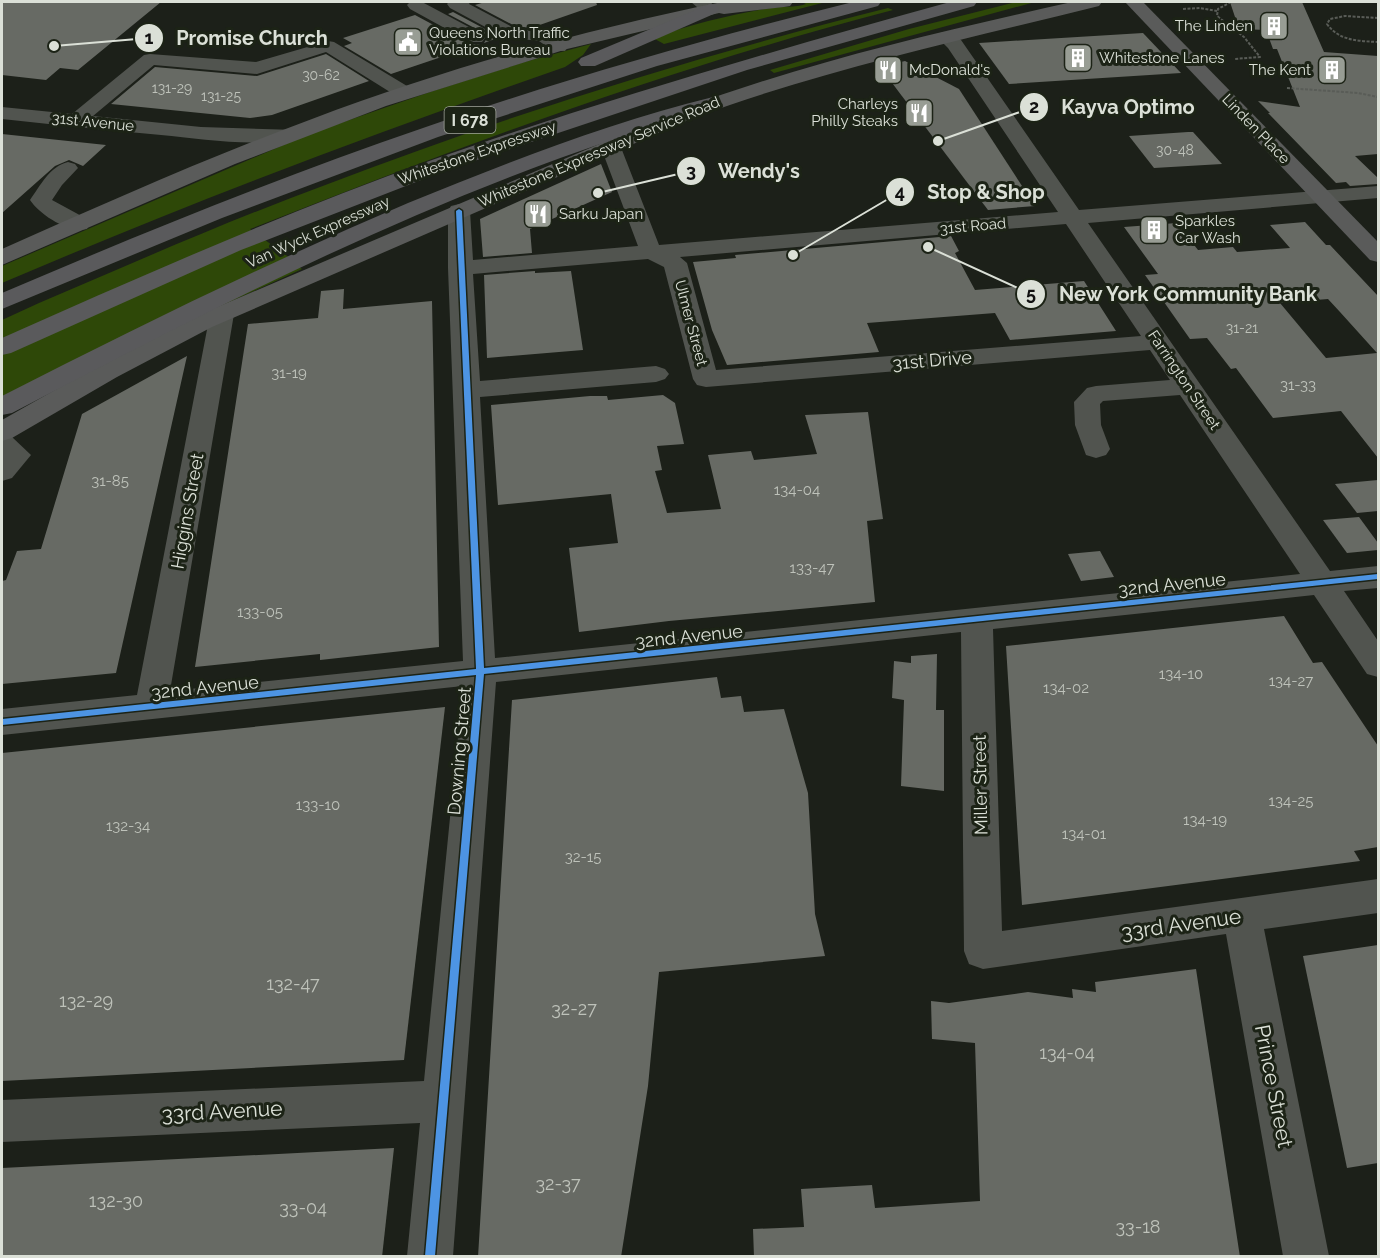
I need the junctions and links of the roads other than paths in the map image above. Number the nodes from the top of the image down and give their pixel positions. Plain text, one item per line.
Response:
1 (462, 2) edge
2 (746, 2) edge
3 (784, 2) edge
4 (872, 2) edge
5 (965, 2) edge
6 (1043, 2) edge
7 (1093, 2) edge
8 (1134, 2) edge
9 (416, 5) dead end
10 (704, 5) edge
11 (336, 31) dead end
12 (946, 37) junction
13 (478, 39) dead end
14 (559, 47) junction
15 (411, 90) junction
16 (713, 103) junction
17 (2, 113) edge
18 (76, 121) junction
19 (184, 132) junction
20 (290, 134) junction
21 (610, 145) junction
22 (215, 164) junction
23 (69, 168) dead end
24 (1378, 192) edge
25 (1323, 197) junction
26 (224, 208) junction
27 (459, 211) junction
28 (1074, 218) junction
29 (79, 224) junction
30 (277, 249) junction
31 (651, 252) junction
32 (1378, 255) edge
33 (2, 258) edge
34 (460, 268) junction
35 (2, 302) edge
36 (222, 314) junction
37 (1158, 342) junction
38 (2, 347) edge
39 (108, 370) junction
40 (656, 374) dead end
41 (706, 379) joint
42 (1188, 386) junction
43 (466, 390) junction
44 (2, 393) edge
45 (2, 407) edge
46 (2, 418) edge
47 (2, 432) edge
48 (2, 443) edge
49 (1096, 449) dead end
50 (2, 472) edge
51 (1378, 577) edge
52 (1322, 583) junction
53 (977, 620) junction
54 (1378, 666) edge
55 (480, 674) junction
56 (151, 707) junction
57 (2, 722) edge
58 (1378, 896) edge
59 (1242, 915) junction
60 (983, 951) joint
61 (443, 1101) junction
62 (2, 1121) edge
63 (430, 1257) edge
64 (1306, 1257) edge

1 - 14 street
2 - 10 main road
3 - 10 main road
4 - 26 highway, Whitestone Expressway / I 678
5 - 30 highway, Van Wyck Expressway / I 678
6 - 12 main road
7 - 12 main road, Whitestone Expressway Service Road
8 - 25 main road, Linden Place
9 - 13 street
10 - 14 main road
10 - 26 highway
11 - 15 street
12 - 16 main road, Whitestone Expressway Service Road
12 - 28 street, Farrington Street
14 - 15 main road
15 - 18 street
15 - 20 main road
16 - 21 main road, Whitestone Expressway Service Road
16 - 30 highway
17 - 18 street, 31st Avenue
18 - 19 street, 31st Avenue
19 - 20 street, 31st Avenue
19 - 22 street, 31st Avenue
20 - 22 main road
21 - 27 main road, Whitestone Expressway Service Road
21 - 31 street
22 - 29 main road
23 - 29 street
24 - 25 street, 31st Road
25 - 28 street, 31st Road
25 - 32 main road, Linden Place
26 - 35 highway, Whitestone Expressway / I 678
27 - 34 street, Downing Street
27 - 36 main road, Whitestone Expressway Service Road
28 - 31 street, 31st Road
28 - 37 street, Farrington Street
29 - 33 main road
30 - 38 highway
30 - 44 highway, Van Wyck Expressway / I 678
30 - 45 highway
31 - 34 street, 31st Road
31 - 41 street, Ulmer Street
34 - 43 street, Downing Street
36 - 39 main road, Whitestone Expressway Service Road
36 - 56 street, Higgins Street
37 - 41 street, 31st Drive
37 - 42 street, Farrington Street
39 - 46 highway
39 - 47 main road, Whitestone Expressway Service Road
40 - 43 street
42 - 49 street
42 - 52 street, Farrington Street
43 - 55 street, Downing Street
48 - 50 street
51 - 52 street, 32nd Avenue
52 - 53 street, 32nd Avenue
52 - 54 street, Farrington Street
53 - 55 street, 32nd Avenue
53 - 60 street, Miller Street
55 - 56 street, 32nd Avenue
55 - 61 street, Downing Street
56 - 57 street, 32nd Avenue
58 - 59 street, 33rd Avenue
59 - 60 street, 33rd Avenue
59 - 64 street, Prince Street
61 - 62 street, 33rd Avenue
61 - 63 street, Downing Street

